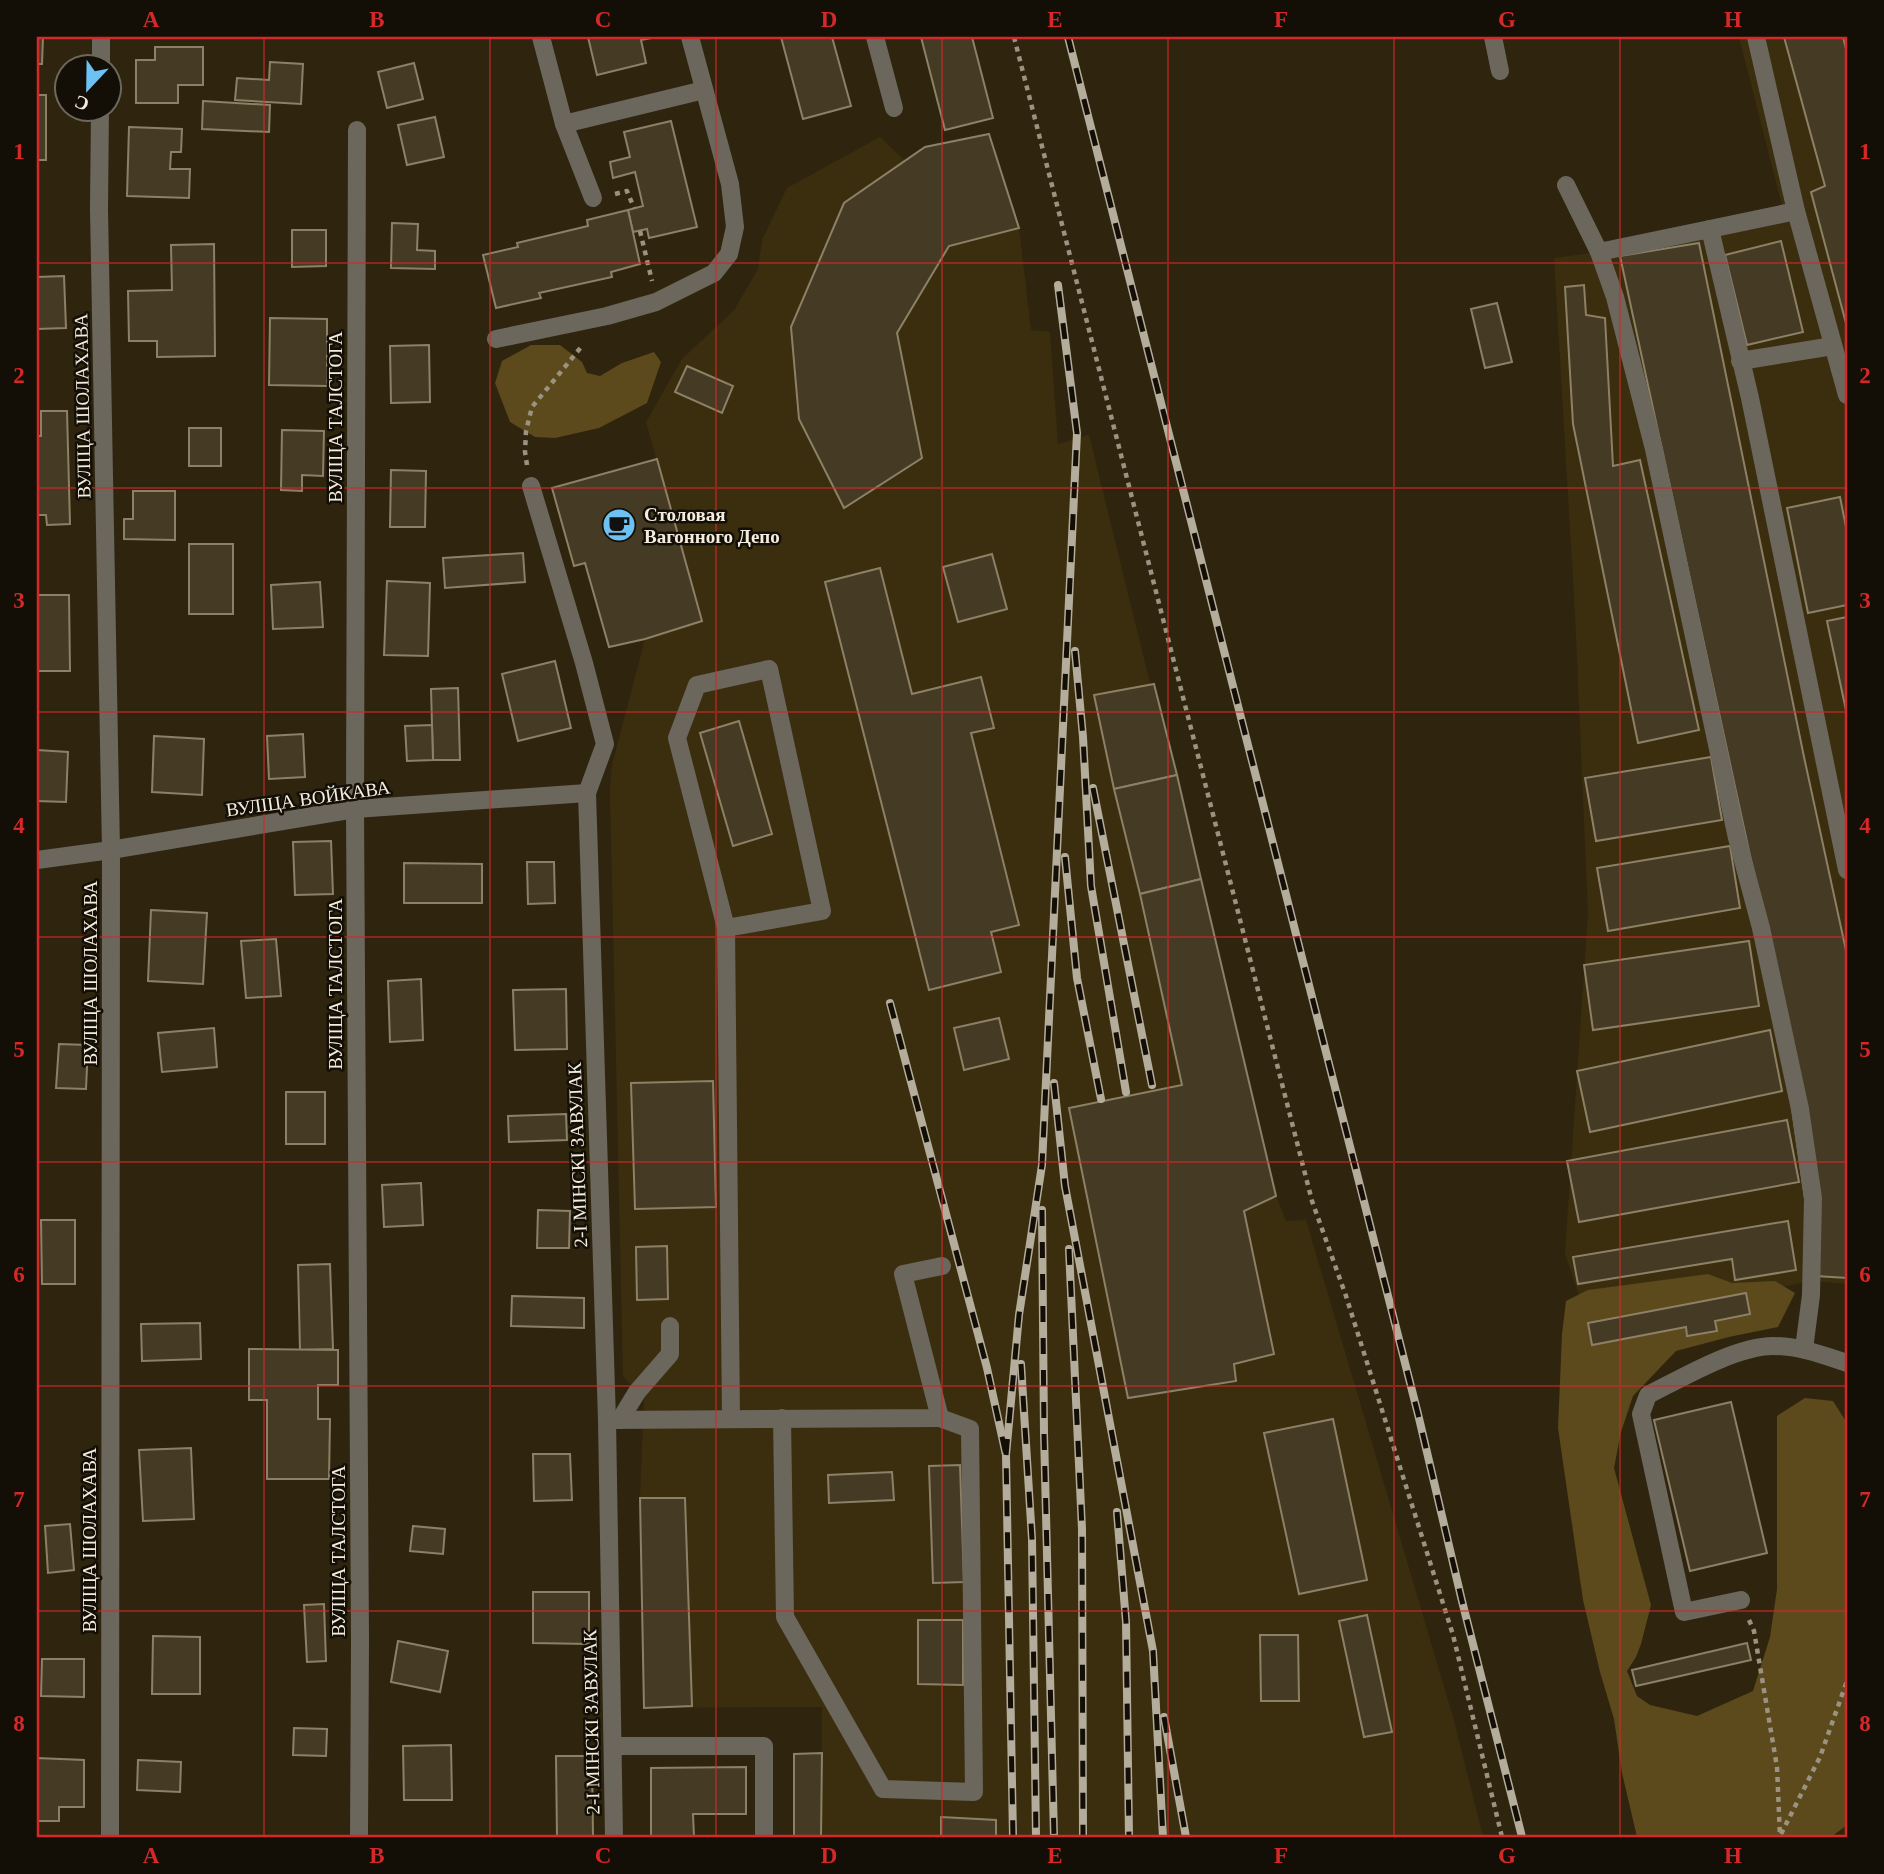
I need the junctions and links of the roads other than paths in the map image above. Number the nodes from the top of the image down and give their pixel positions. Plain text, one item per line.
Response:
1 (541, 37) edge
2 (690, 37) edge
3 (875, 37) edge
4 (1493, 37) edge
5 (1756, 37) edge
6 (1500, 71) dead end
7 (704, 90) junction
8 (894, 108) dead end
9 (100, 122) edge
10 (564, 124) junction
11 (356, 130) dead end
12 (1566, 185) dead end
13 (593, 198) dead end
14 (1796, 211) junction
15 (1710, 229) junction
16 (1599, 252) junction
17 (496, 339) dead end
18 (1833, 346) junction
19 (1740, 361) junction
20 (1847, 395) edge
21 (531, 486) road end
22 (587, 793) junction
23 (355, 810) junction
24 (111, 850) junction
25 (37, 860) edge
26 (1847, 870) edge
27 (726, 929) junction
28 (942, 1266) dead end
29 (670, 1326) dead end
30 (1804, 1349) junction
31 (1847, 1363) edge
32 (782, 1418) junction
33 (940, 1418) junction
34 (732, 1419) junction
35 (613, 1420) junction
36 (1741, 1600) road end
37 (613, 1746) junction
38 (110, 1837) edge
39 (359, 1837) edge
40 (614, 1837) edge
41 (764, 1837) edge

1 - 10 street
2 - 7 street
3 - 8 street
4 - 6 street
5 - 14 street
7 - 10 street
7 - 17 street
9 - 24 street, ВУЛІЦА ШОЛАХАВА
10 - 13 street
11 - 23 street, ВУЛІЦА ТАЛСТОГА
12 - 16 street
14 - 15 street
14 - 18 street
15 - 16 street
15 - 19 street
16 - 30 street
18 - 19 street
18 - 20 street
19 - 26 street
21 - 22 street, 2-І МІНСКІ ЗАВУЛАК
22 - 23 street, ВУЛІЦА ВОЙКАВА
22 - 35 street, 2-І МІНСКІ ЗАВУЛАК
23 - 24 street, ВУЛІЦА ВОЙКАВА
23 - 39 street, ВУЛІЦА ТАЛСТОГА
24 - 25 street, ВУЛІЦА ВОЙКАВА
24 - 38 street, ВУЛІЦА ШОЛАХАВА
27 - 27 street
27 - 34 street
28 - 33 street
29 - 35 street
30 - 31 street
30 - 36 street
32 - 33 street
32 - 33 street
32 - 34 street
34 - 35 street
35 - 37 street, 2-І МІНСКІ ЗАВУЛАК
37 - 40 street, 2-І МІНСКІ ЗАВУЛАК
37 - 41 street

